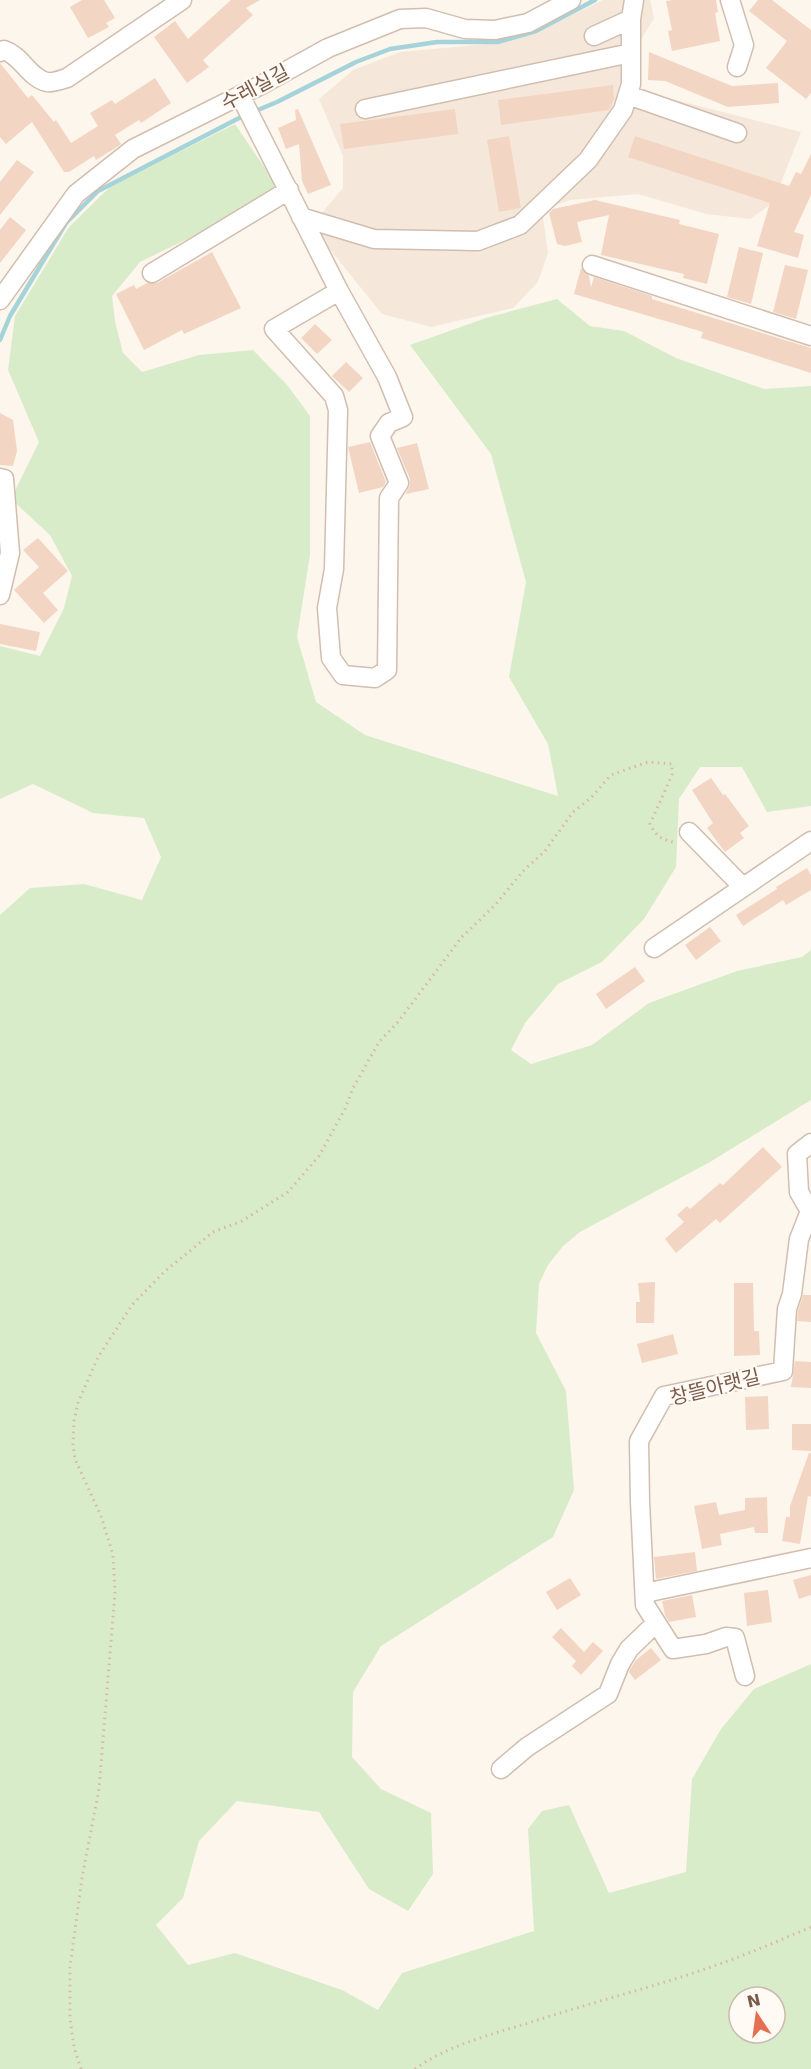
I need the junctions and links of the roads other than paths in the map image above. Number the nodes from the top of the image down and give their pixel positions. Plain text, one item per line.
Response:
1 (182, 0) edge
2 (571, 0) edge
3 (634, 0) edge
4 (730, 0) edge
5 (631, 19) junction
6 (594, 36) dead end
7 (0, 52) edge
8 (631, 53) junction
9 (737, 67) dead end
10 (628, 95) junction
11 (247, 108) junction
12 (365, 109) dead end
13 (737, 133) dead end
14 (289, 190) junction
15 (301, 218) junction
16 (592, 265) dead end
17 (152, 273) dead end
18 (339, 291) junction
19 (0, 300) edge
20 (811, 336) edge
21 (0, 478) edge
22 (0, 595) edge
23 (685, 838) road end
24 (811, 841) edge
25 (743, 887) junction
26 (654, 948) dead end
27 (811, 1143) edge
28 (803, 1271) edge
29 (811, 1558) edge
30 (645, 1593) junction
31 (657, 1623) junction
32 (745, 1676) dead end
33 (501, 1769) dead end

1 - 7 street
2 - 11 street, 수레실길
3 - 5 street
4 - 9 street
5 - 6 street
5 - 8 street
8 - 10 street
8 - 12 street
10 - 13 street
10 - 15 street
11 - 14 street
11 - 19 street, 수레실길
14 - 15 street
14 - 17 street
15 - 18 street
16 - 20 street
18 - 18 street
21 - 22 street
23 - 25 street
24 - 25 street
25 - 26 street
27 - 28 street, 창뜰아랫길
28 - 30 street, 창뜰아랫길
29 - 30 street
30 - 31 street, 창뜰아랫길
31 - 32 street, 창뜰아랫길
31 - 33 street

